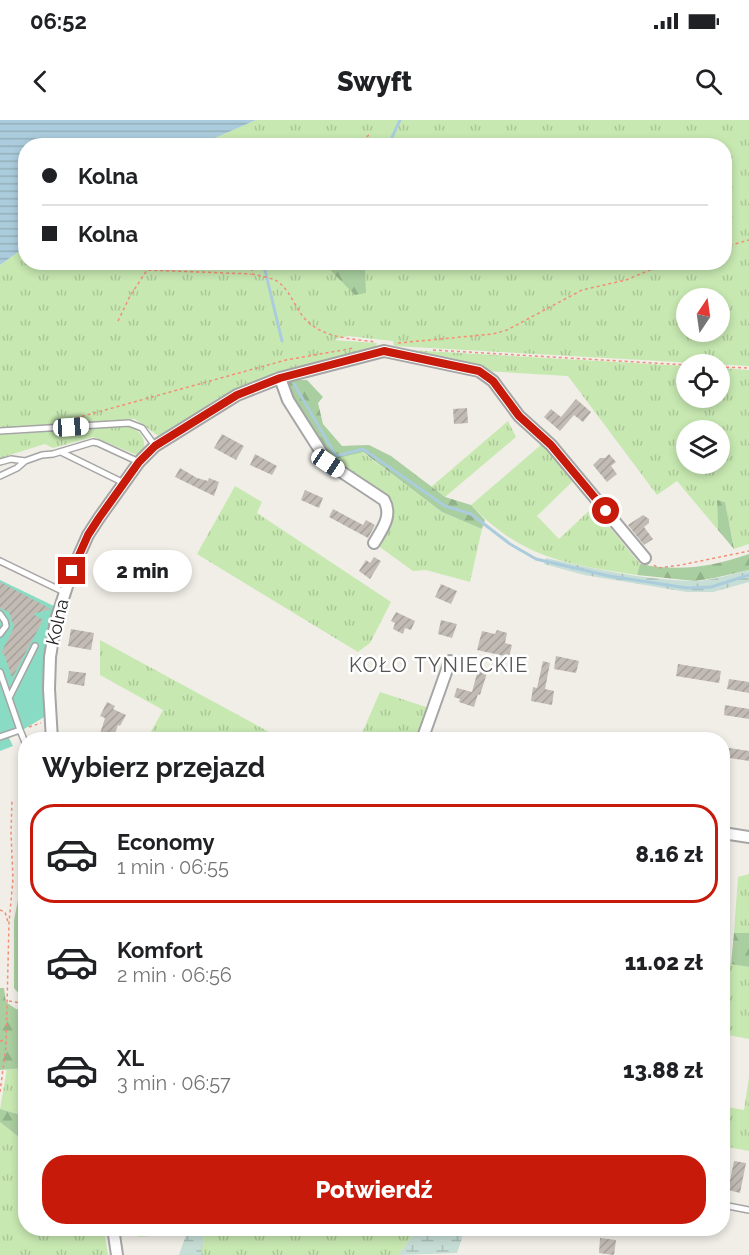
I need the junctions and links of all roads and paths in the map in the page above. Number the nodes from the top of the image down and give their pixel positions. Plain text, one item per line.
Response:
1 (371, 134) dead end
2 (364, 138) edge
3 (749, 240) edge
4 (732, 245) edge
5 (147, 270) joint
6 (252, 270) edge
7 (650, 270) edge
8 (252, 274) junction
9 (118, 321) dead end
10 (377, 343) dead end
11 (392, 345) dead end
12 (361, 348) dead end
13 (431, 350) dead end
14 (676, 364) edge
15 (730, 367) edge
16 (749, 368) edge
17 (280, 378) junction
18 (74, 419) dead end
19 (0, 431) edge
20 (155, 446) junction
21 (61, 452) junction
22 (25, 461) junction
23 (0, 462) edge
24 (139, 462) junction
25 (0, 476) edge
26 (124, 483) junction
27 (374, 543) dead end
28 (749, 550) edge
29 (645, 558) joint
30 (0, 561) edge
31 (64, 592) junction
32 (0, 614) edge
33 (0, 634) edge
34 (35, 646) dead end
35 (450, 661) dead end
36 (0, 672) edge
37 (9, 699) junction
38 (50, 720) junction
39 (20, 730) junction
40 (51, 732) edge
41 (425, 732) edge
42 (0, 737) edge
43 (12, 799) dead end
44 (730, 833) edge
45 (749, 837) edge
46 (0, 910) edge
47 (9, 922) junction
48 (8, 1001) junction
49 (18, 1003) edge
50 (6, 1040) junction
51 (0, 1041) edge
52 (0, 1092) edge
53 (730, 1206) edge
54 (749, 1210) edge
55 (114, 1236) edge
56 (117, 1255) edge

1 - 2 path
3 - 4 path
5 - 8 path
5 - 9 path
6 - 8 path
7 - 11 path
8 - 10 path
12 - 18 path
13 - 14 path
15 - 16 path
17 - 20 street, Kolna
17 - 27 street
17 - 29 street, Kolna
19 - 20 lane
20 - 24 street, Kolna
21 - 22 lane
21 - 24 lane
21 - 26 lane
22 - 23 lane
22 - 25 lane
24 - 26 street, Kolna
26 - 31 street, Kolna
28 - 29 path
30 - 31 lane
31 - 38 street, Kolna
32 - 33 lane
34 - 37 lane
35 - 41 street
36 - 37 lane
37 - 39 lane
38 - 39 path
38 - 40 street, Kolna
39 - 42 lane
43 - 47 path
44 - 45 street
46 - 47 path
47 - 48 path
48 - 49 path
48 - 50 path
50 - 51 path
50 - 52 path
53 - 54 lane
55 - 56 street

